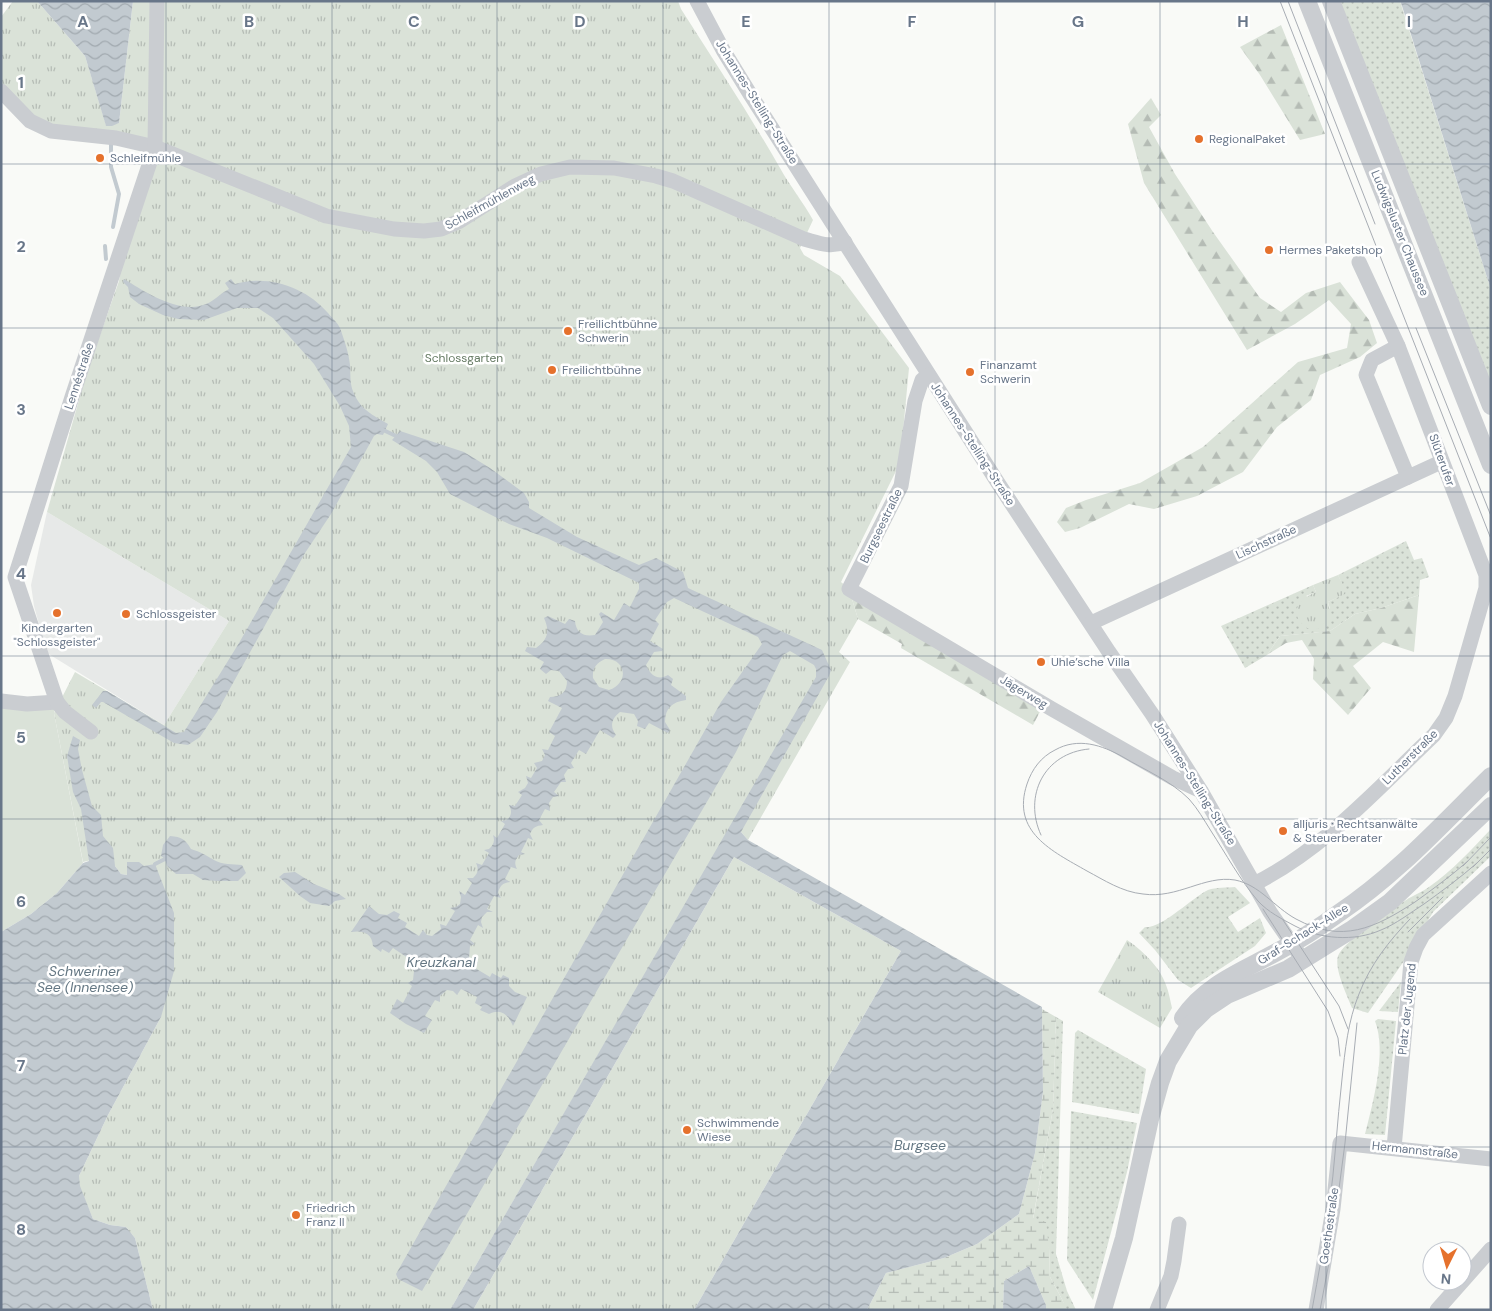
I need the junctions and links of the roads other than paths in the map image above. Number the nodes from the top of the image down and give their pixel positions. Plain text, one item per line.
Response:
1 (157, 1) edge
2 (698, 1) edge
3 (1307, 1) edge
4 (1331, 1) edge
5 (1, 91) edge
6 (155, 147) junction
7 (845, 242) junction
8 (1359, 262) dead end
9 (1398, 346) junction
10 (928, 375) junction
11 (1491, 406) edge
12 (1441, 462) junction
13 (1491, 465) edge
14 (1408, 477) junction
15 (8, 575) edge
16 (1486, 575) joint
17 (849, 589) joint
18 (1091, 623) junction
19 (1, 701) edge
20 (57, 702) junction
21 (91, 732) dead end
22 (1491, 776) edge
23 (1201, 791) junction
24 (1491, 806) edge
25 (1491, 873) edge
26 (1254, 884) junction
27 (1291, 943) junction
28 (1303, 960) junction
29 (1152, 1110) junction
30 (1340, 1143) joint
31 (1394, 1148) junction
32 (1491, 1158) edge
33 (1179, 1224) dead end
34 (1491, 1249) edge
35 (1103, 1310) edge
36 (1158, 1310) edge
37 (1316, 1310) edge
38 (1437, 1310) edge

1 - 6 street, Lennéstraße
2 - 7 street, Johannes-Stelling-Straße
3 - 13 street, Ludwigsluster Chaussee
4 - 11 street, Ludwigsluster Chaussee
5 - 6 street, Schleifmühlenweg
6 - 7 street, Schleifmühlenweg
6 - 15 street, Lennéstraße
7 - 10 street, Johannes-Stelling-Straße
8 - 9 street, Slüterufer
9 - 12 street, Slüterufer
9 - 14 street
10 - 17 street, Burgseestraße
10 - 18 street, Johannes-Stelling-Straße
12 - 14 street, Lischstraße
12 - 16 street, Slüterufer
14 - 18 street, Lischstraße
15 - 20 street, Lennéstraße
16 - 26 street, Lutherstraße
17 - 23 street, Jägerweg
18 - 23 street, Johannes-Stelling-Straße
19 - 20 street
20 - 21 street, Lennéstraße
22 - 27 street, Graf-Schack-Allee
23 - 26 street, Johannes-Stelling-Straße
24 - 28 street, Graf-Schack-Allee
25 - 31 street, Platz der Jugend
26 - 27 street
27 - 28 street
27 - 29 street, Graf-Schack-Allee
28 - 29 street, Graf-Schack-Allee
29 - 35 street, Graf-Schack-Allee
30 - 31 street, Hermannstraße
30 - 37 street, Goethestraße
31 - 32 street, Hermannstraße
33 - 36 street
34 - 38 street

